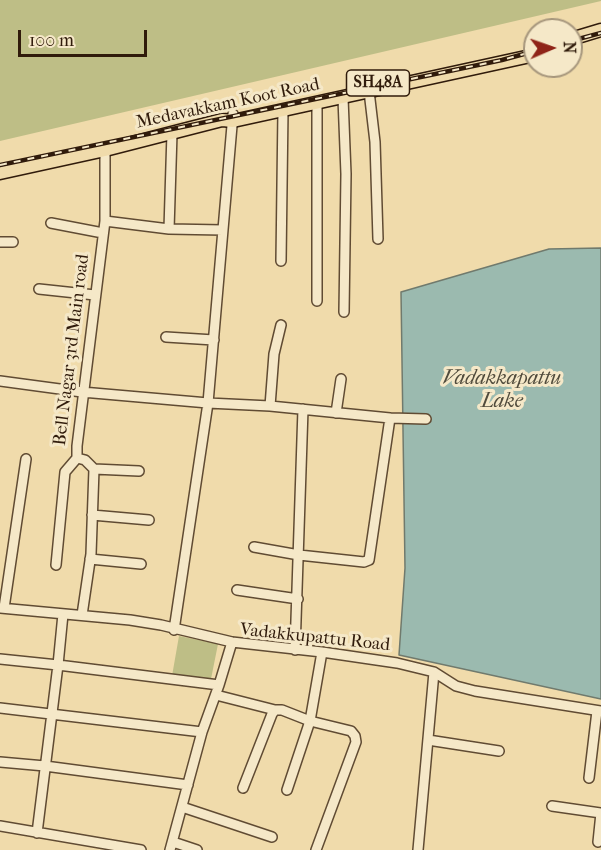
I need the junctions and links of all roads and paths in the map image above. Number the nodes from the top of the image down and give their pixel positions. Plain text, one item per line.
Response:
1 (601, 30) edge
2 (583, 35) edge
3 (601, 38) edge
4 (583, 43) edge
5 (523, 53) edge
6 (523, 58) edge
7 (369, 91) junction
8 (343, 98) junction
9 (317, 102) junction
10 (283, 110) junction
11 (229, 118) junction
12 (171, 133) junction
13 (105, 150) junction
14 (0, 173) edge
15 (105, 221) junction
16 (51, 223) dead end
17 (169, 229) junction
18 (224, 230) junction
19 (103, 233) junction
20 (378, 239) dead end
21 (0, 242) edge
22 (13, 242) dead end
23 (281, 261) dead end
24 (39, 290) dead end
25 (95, 295) junction
26 (317, 301) dead end
27 (344, 312) dead end
28 (281, 325) dead end
29 (166, 337) dead end
30 (214, 339) junction
31 (341, 379) dead end
32 (0, 381) edge
33 (82, 392) junction
34 (208, 403) junction
35 (270, 406) junction
36 (303, 409) junction
37 (336, 413) junction
38 (390, 418) junction
39 (426, 419) dead end
40 (77, 458) junction
41 (26, 459) dead end
42 (94, 469) junction
43 (140, 471) dead end
44 (92, 515) junction
45 (149, 519) dead end
46 (254, 547) dead end
47 (299, 555) junction
48 (90, 559) junction
49 (141, 564) dead end
50 (56, 565) dead end
51 (237, 590) dead end
52 (298, 599) junction
53 (2, 608) edge
54 (63, 614) junction
55 (82, 615) junction
56 (174, 630) junction
57 (232, 642) junction
58 (296, 650) junction
59 (322, 652) junction
60 (0, 659) edge
61 (58, 665) junction
62 (434, 672) junction
63 (219, 685) junction
64 (216, 695) junction
65 (0, 708) edge
66 (275, 710) junction
67 (599, 711) edge
68 (51, 713) junction
69 (310, 721) junction
70 (202, 732) junction
71 (428, 740) junction
72 (499, 751) dead end
73 (0, 762) edge
74 (45, 766) junction
75 (589, 778) dead end
76 (188, 784) junction
77 (243, 788) dead end
78 (287, 790) dead end
79 (552, 806) dead end
80 (182, 807) junction
81 (601, 813) edge
82 (0, 826) edge
83 (37, 833) junction
84 (272, 837) dead end
85 (598, 842) dead end
86 (172, 846) edge
87 (141, 850) edge
88 (197, 850) edge
89 (316, 850) edge
90 (418, 850) edge

1 - 2 main road
3 - 4 main road
5 - 11 main road, SH48A
6 - 7 main road, Medavakkam Koot Road / SH48A
7 - 8 main road, Medavakkam Koot Road / SH48A
7 - 20 street
8 - 9 main road, Medavakkam Koot Road / SH48A
8 - 27 street
9 - 10 main road, Medavakkam Koot Road / SH48A
9 - 26 street
10 - 11 main road, Medavakkam Koot Road / SH48A
10 - 23 street
11 - 12 main road, Medavakkam Koot Road / SH48A
11 - 18 street
12 - 13 main road, Medavakkam Koot Road / SH48A
12 - 17 street
13 - 14 main road, Medavakkam Koot Road / SH48A
13 - 15 street, Bell Nagar 3rd Main road
15 - 17 street
15 - 19 street, Bell Nagar 3rd Main road
16 - 19 street
17 - 18 street
18 - 30 street
19 - 25 street, Bell Nagar 3rd Main road
21 - 22 street
24 - 25 street
25 - 33 street, Bell Nagar 3rd Main road
28 - 35 street
29 - 30 street
30 - 34 street
31 - 37 street
32 - 33 street
33 - 34 street
33 - 40 street, Bell Nagar 3rd Main road
34 - 35 street
34 - 56 street
35 - 36 street
36 - 37 street
36 - 47 street
37 - 38 street
38 - 39 street
38 - 47 street
40 - 42 street, Bell Nagar 3rd Main road
40 - 50 street
41 - 53 street
42 - 43 street
42 - 44 street
44 - 45 street
44 - 48 street
46 - 47 street
47 - 52 street
48 - 49 street
48 - 55 street
51 - 52 street
52 - 58 street
53 - 54 street
54 - 55 street
54 - 61 street
55 - 56 street
56 - 57 street
57 - 58 street, Vadakkupattu Road
57 - 63 street, Vadakkupattu Road
58 - 59 street, Vadakkupattu Road
59 - 62 street, Vadakkupattu Road
59 - 69 street
60 - 61 street
61 - 63 street
61 - 68 street
62 - 67 street, Vadakkupattu Road
62 - 71 street
63 - 64 street, Vadakkupattu Road
64 - 66 street
64 - 70 street, Vadakkupattu Road
65 - 68 street
66 - 69 street
66 - 77 street
67 - 75 street
68 - 70 street
68 - 74 street
69 - 78 street
69 - 89 street
70 - 76 street, Vadakkupattu Road
71 - 72 street
71 - 90 street
73 - 74 street
74 - 76 street
74 - 83 street
76 - 80 street, Vadakkupattu Road
79 - 81 street
80 - 84 street
80 - 86 street, Vadakkupattu Road
81 - 85 street
82 - 83 street
83 - 87 street
86 - 88 street

